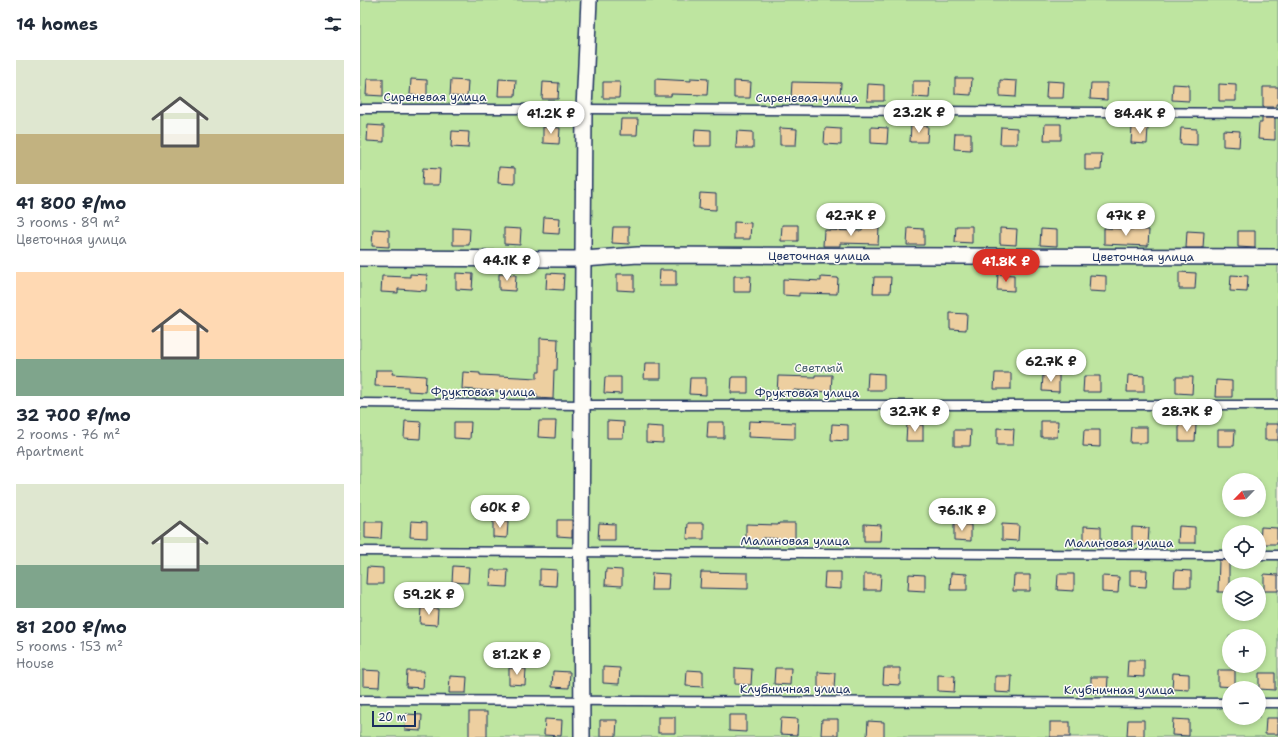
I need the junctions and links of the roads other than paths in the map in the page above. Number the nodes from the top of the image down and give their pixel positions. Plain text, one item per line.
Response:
1 (589, 0) edge
2 (360, 109) edge
3 (584, 109) junction
4 (1278, 113) edge
5 (1278, 257) edge
6 (360, 258) edge
7 (584, 259) junction
8 (360, 403) edge
9 (583, 405) junction
10 (1278, 405) edge
11 (360, 551) edge
12 (581, 552) junction
13 (1222, 555) edge
14 (1266, 555) edge
15 (1278, 555) edge
16 (360, 700) edge
17 (582, 700) junction
18 (1222, 703) edge
19 (1266, 703) edge
20 (1278, 703) edge
21 (582, 737) edge

1 - 3 street
2 - 3 lane, Сиреневая улица
3 - 4 lane, Сиреневая улица
3 - 7 street
5 - 7 street, Цветочная улица
6 - 7 street, Цветочная улица
7 - 9 street
8 - 9 lane, Фруктовая улица
9 - 10 lane, Фруктовая улица
9 - 12 street
11 - 12 lane, Малиновая улица
12 - 13 lane, Малиновая улица
12 - 17 street
14 - 15 lane
16 - 17 lane, Клубничная улица
17 - 18 lane, Клубничная улица
17 - 21 street
19 - 20 lane

